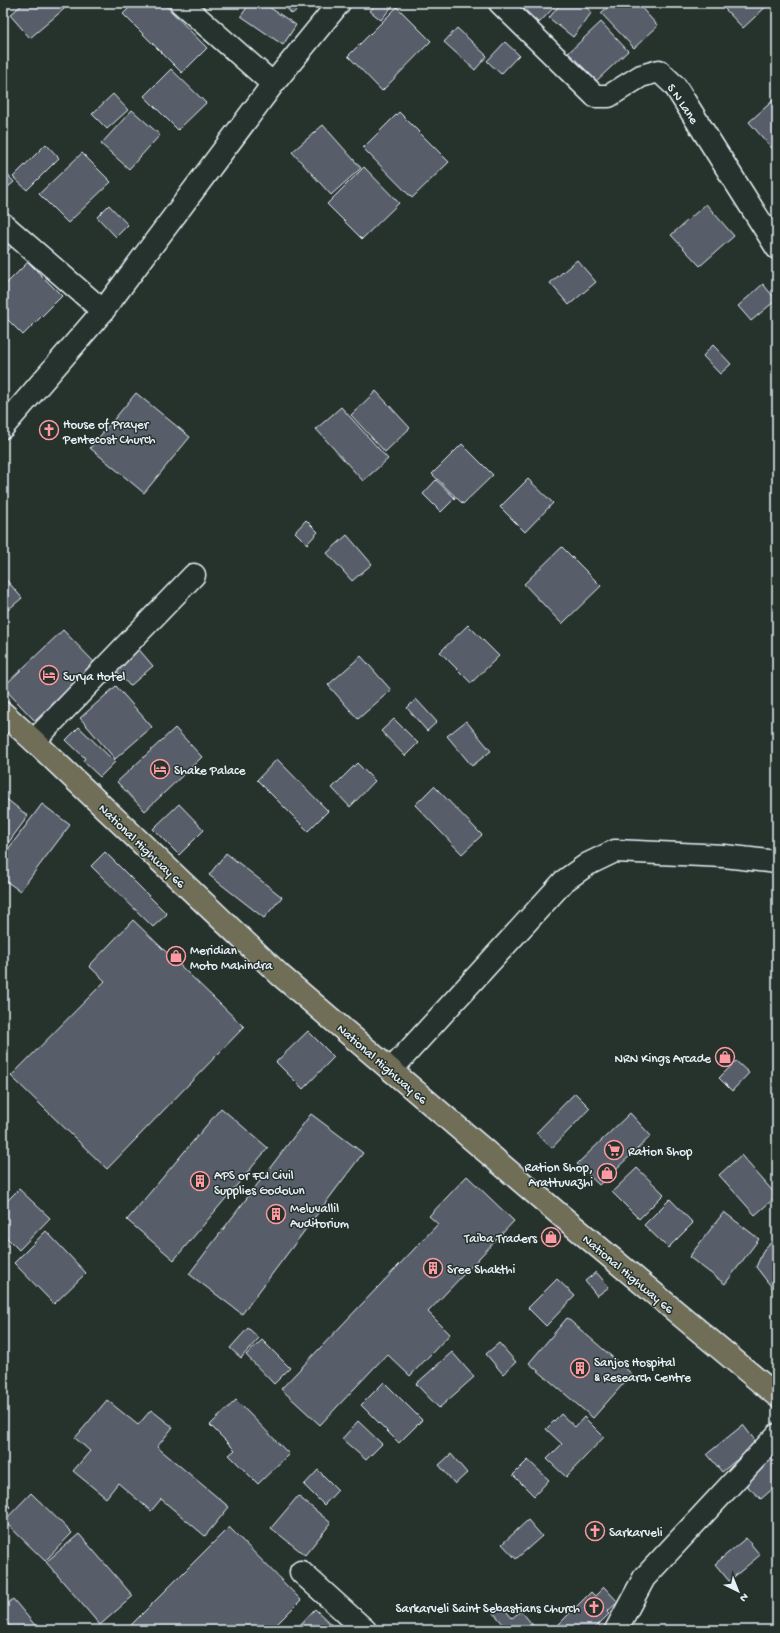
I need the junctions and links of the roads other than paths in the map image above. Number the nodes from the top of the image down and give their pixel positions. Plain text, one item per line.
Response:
1 (181, 3) edge
2 (339, 3) edge
3 (500, 3) edge
4 (273, 84) junction
5 (3, 224) edge
6 (777, 248) edge
7 (103, 311) junction
8 (3, 427) edge
9 (194, 575) dead end
10 (3, 713) edge
11 (34, 741) junction
12 (777, 862) edge
13 (391, 1070) junction
14 (777, 1396) edge
15 (777, 1435) edge
16 (301, 1572) dead end
17 (365, 1630) edge
18 (616, 1630) edge

1 - 4 street
2 - 4 street
3 - 6 street, S N Lane
4 - 7 street
5 - 7 street
7 - 8 street
9 - 11 street
10 - 11 main road, National Highway 66
11 - 13 main road, National Highway 66
12 - 13 street
13 - 14 main road, National Highway 66
15 - 18 street
16 - 17 street

